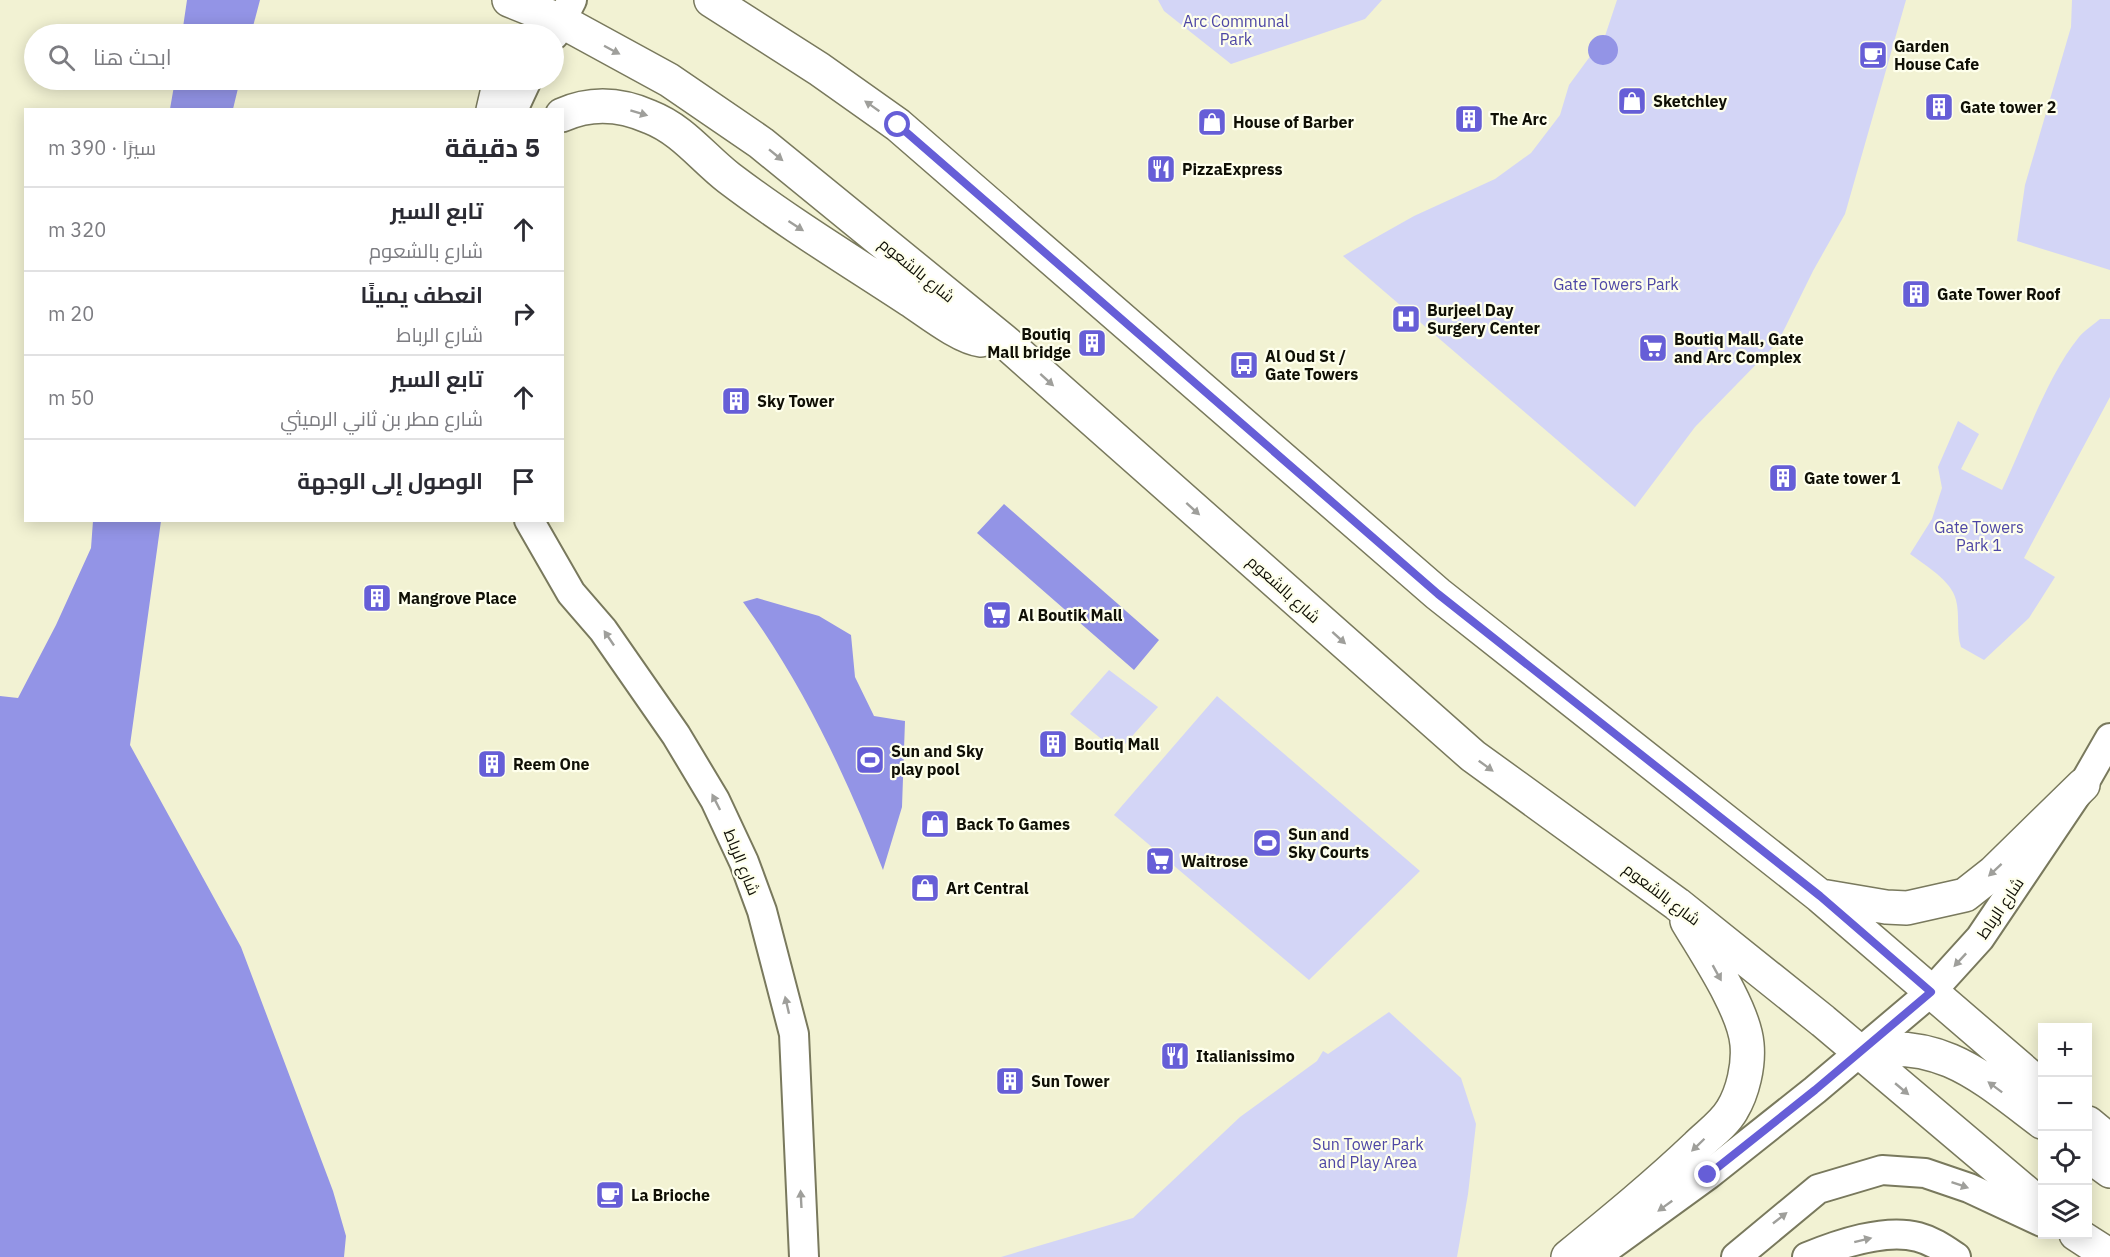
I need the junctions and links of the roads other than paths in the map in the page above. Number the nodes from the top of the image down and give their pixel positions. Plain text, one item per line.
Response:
1 (711, 0) edge
2 (522, 11) edge
3 (562, 19) edge
4 (498, 90) edge
5 (522, 90) edge
6 (493, 108) edge
7 (514, 108) edge
8 (564, 114) edge
9 (1004, 341) junction
10 (530, 522) edge
11 (2110, 738) edge
12 (2083, 785) junction
13 (1820, 896) junction
14 (1677, 904) junction
15 (1931, 992) junction
16 (1858, 1052) junction
17 (2038, 1083) edge
18 (2038, 1118) edge
19 (2092, 1127) edge
20 (2110, 1142) edge
21 (2092, 1158) edge
22 (2110, 1171) edge
23 (2038, 1202) edge
24 (2038, 1220) edge
25 (804, 1257) edge
26 (1568, 1257) edge
27 (1595, 1257) edge
28 (1736, 1257) edge
29 (1807, 1257) edge
30 (1956, 1257) edge

13 -> 1 main road
2 - 3 main road, شارع بالشعوم
3 -> 9 main road, شارع بالشعوم
4 - 6 main road
5 - 7 street
8 -> 9 main road
9 -> 14 main road, شارع بالشعوم
25 -> 10 street, شارع الرباط
11 - 12 street, شارع الرباط
12 -> 13 main road
12 -> 15 street, شارع الرباط
13 - 15 main road
14 - 16 main road, شارع بالشعوم
14 -> 26 main road
15 - 16 street, شارع الرباط
15 - 17 main road
18 -> 16 main road
16 -> 23 main road, شارع بالشعوم
16 -> 27 street, شارع الرباط
19 - 20 main road
21 - 22 main road
28 -> 24 street
29 -> 30 street

